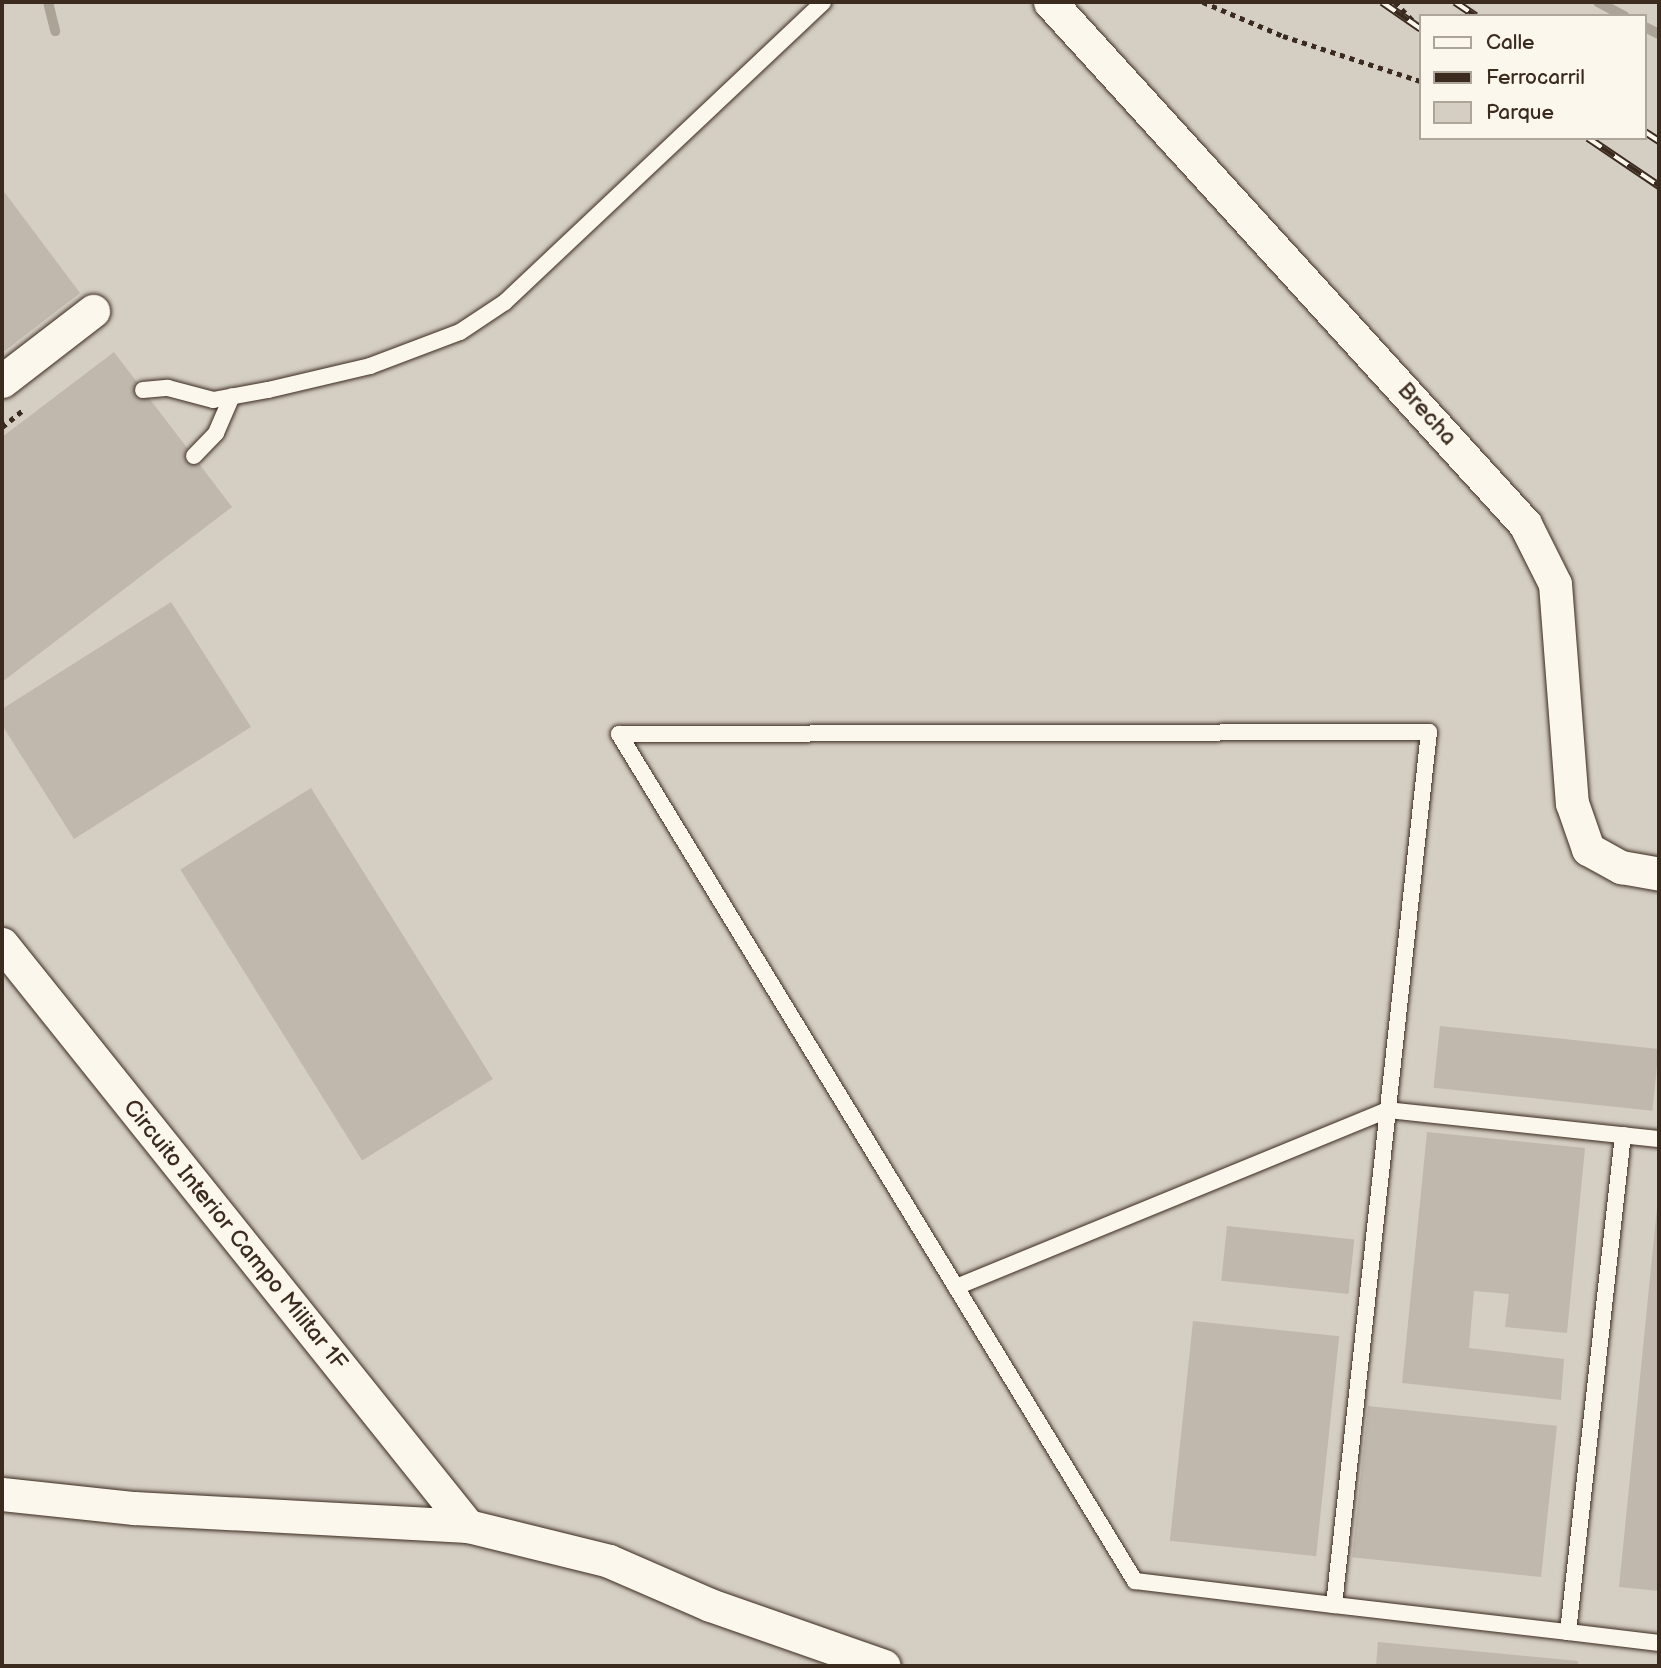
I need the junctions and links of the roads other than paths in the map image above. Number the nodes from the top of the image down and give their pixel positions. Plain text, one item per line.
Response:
1 (822, 2) edge
2 (1050, 2) edge
3 (93, 311) dead end
4 (2, 381) edge
5 (144, 390) dead end
6 (232, 396) junction
7 (194, 456) dead end
8 (1659, 874) edge
9 (2, 944) edge
10 (1387, 1110) junction
11 (1623, 1135) junction
12 (1659, 1139) edge
13 (956, 1287) junction
14 (2, 1493) edge
15 (468, 1526) junction
16 (1334, 1605) junction
17 (1568, 1632) junction
18 (1659, 1643) edge
19 (884, 1666) edge

1 - 6 lane
2 - 8 street, Brecha
3 - 4 street
5 - 6 lane
6 - 7 lane
9 - 15 street, Circuito Interior Campo Militar 1F
10 - 11 lane
10 - 13 lane
10 - 13 lane
10 - 16 lane
11 - 12 lane
11 - 17 lane
13 - 16 lane
14 - 15 street
15 - 19 street
16 - 17 lane
17 - 18 lane

